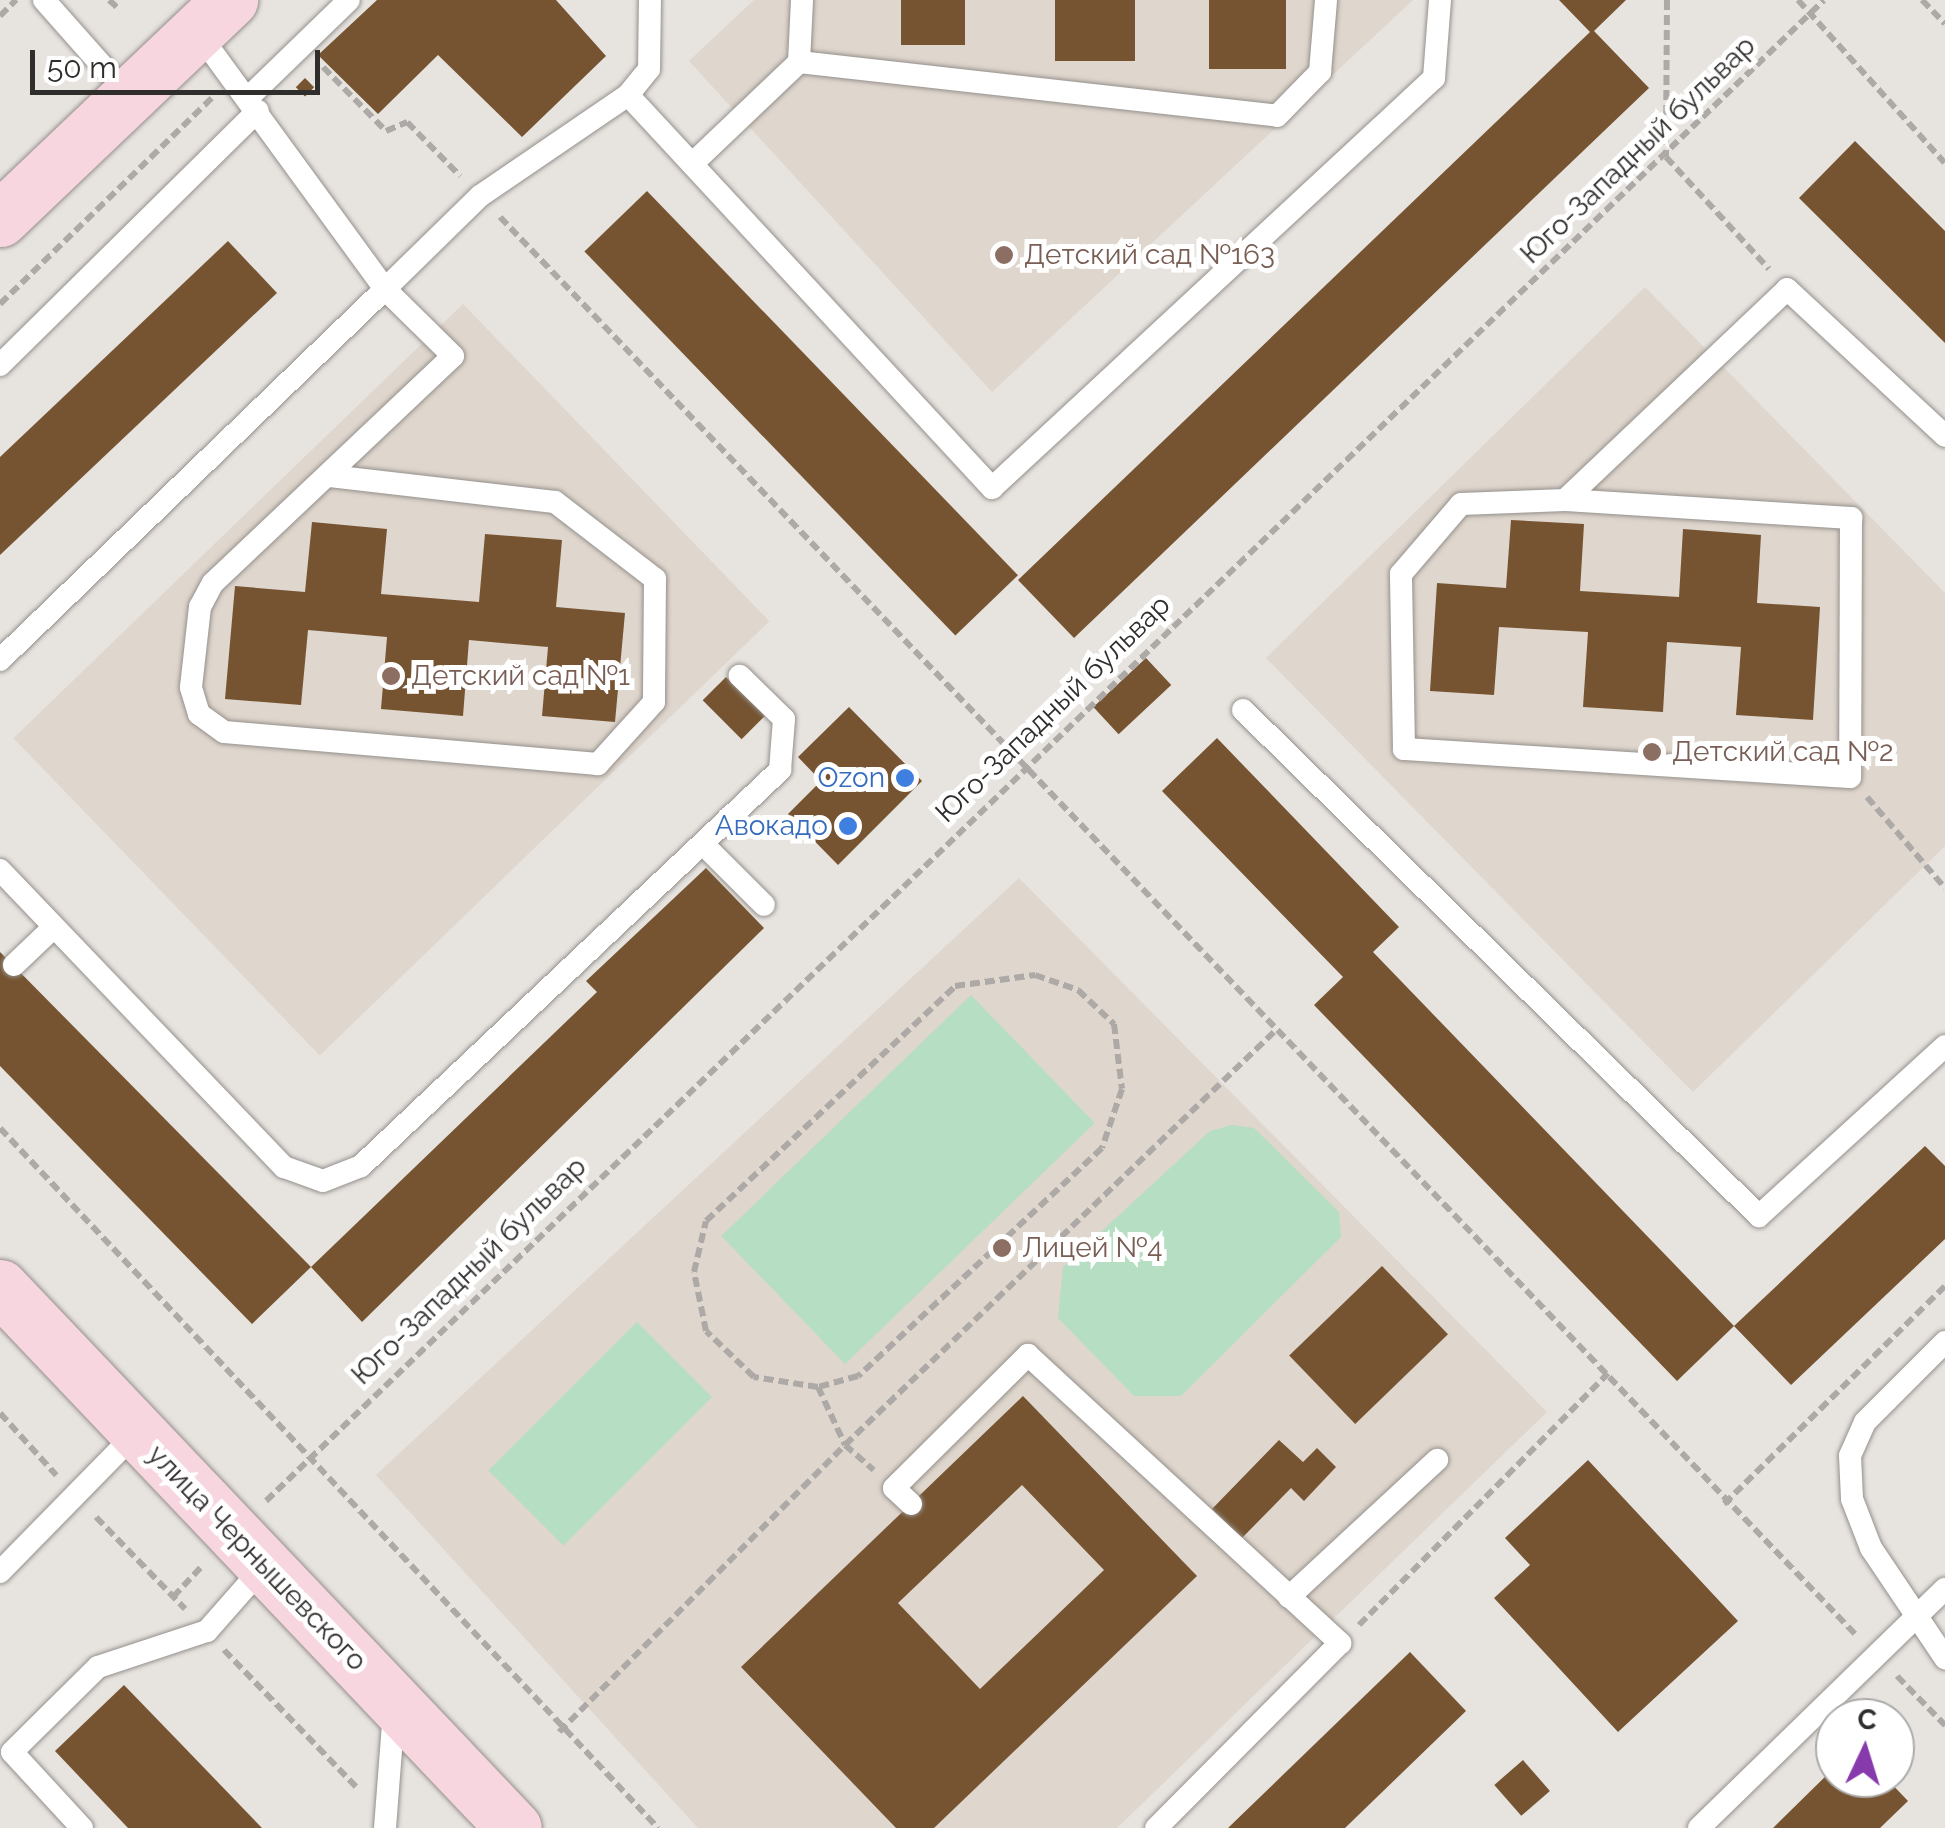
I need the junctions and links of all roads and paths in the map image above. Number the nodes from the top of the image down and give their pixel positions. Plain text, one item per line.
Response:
1 (16, 0) edge
2 (44, 0) edge
3 (110, 0) edge
4 (349, 0) edge
5 (650, 0) edge
6 (802, 0) edge
7 (1326, 0) edge
8 (1440, 0) edge
9 (1668, 0) edge
10 (1798, 0) edge
11 (1824, 0) edge
12 (1922, 0) edge
13 (196, 9) edge
14 (120, 10) dead end
15 (1810, 12) junction
16 (0, 16) edge
17 (1945, 24) edge
18 (302, 46) junction
19 (800, 62) junction
20 (118, 82) junction
21 (628, 94) junction
22 (188, 99) dead end
23 (255, 103) junction
24 (198, 112) junction
25 (222, 146) junction
26 (1666, 157) junction
27 (1945, 163) edge
28 (692, 164) junction
29 (0, 171) edge
30 (480, 196) junction
31 (0, 218) edge
32 (386, 289) junction
33 (1787, 289) junction
34 (0, 304) edge
35 (0, 365) edge
36 (1945, 436) edge
37 (330, 476) junction
38 (1565, 500) junction
39 (0, 660) edge
40 (740, 676) dead end
41 (1243, 710) dead end
42 (1024, 768) junction
43 (1850, 777) junction
44 (704, 844) junction
45 (0, 870) edge
46 (1945, 888) edge
47 (764, 904) dead end
48 (53, 928) junction
49 (14, 966) dead end
50 (1276, 1030) junction
51 (1944, 1048) edge
52 (0, 1128) edge
53 (1945, 1286) edge
54 (0, 1287) edge
55 (1945, 1342) edge
56 (1608, 1373) junction
57 (818, 1387) junction
58 (138, 1432) junction
59 (845, 1446) junction
60 (313, 1452) junction
61 (1437, 1460) dead end
62 (902, 1496) joint
63 (1724, 1504) junction
64 (262, 1505) dead end
65 (210, 1559) dead end
66 (265, 1566) junction
67 (0, 1572) edge
68 (1945, 1589) edge
69 (173, 1596) dead end
70 (1290, 1597) junction
71 (1912, 1622) junction
72 (1340, 1643) junction
73 (1878, 1656) junction
74 (1945, 1658) edge
75 (395, 1703) junction
76 (1945, 1725) edge
77 (559, 1732) junction
78 (6, 1758) edge
79 (82, 1828) edge
80 (385, 1828) edge
81 (514, 1828) edge
82 (658, 1828) edge
83 (1156, 1828) edge
84 (1699, 1828) edge

1 - 16 path
2 - 20 lane
3 - 14 path
4 - 18 lane
5 - 21 lane
6 - 19 lane
7 - 19 lane
8 - 28 lane
9 - 26 path
10 - 15 path
11 - 15 path, Юго-Западный бульвар
12 - 17 path
13 - 20 main road
13 - 23 lane
15 - 26 path, Юго-Западный бульвар
15 - 27 path
18 - 23 lane
18 - 30 path
19 - 28 lane
20 - 29 main road
20 - 31 main road
21 - 28 lane
21 - 30 lane
22 - 24 path
23 - 25 lane
23 - 32 lane
24 - 25 path
24 - 34 path
25 - 35 lane
26 - 33 path
26 - 42 path, Юго-Западный бульвар
30 - 32 lane
30 - 42 path
32 - 37 lane
32 - 39 lane
33 - 36 lane
33 - 38 lane
37 - 37 lane
38 - 43 lane
38 - 43 lane
40 - 44 lane
41 - 51 lane
42 - 50 path
42 - 60 path, Юго-Западный бульвар
43 - 46 path
44 - 47 lane
44 - 48 lane
45 - 48 lane
48 - 49 lane
50 - 56 path
50 - 59 path
52 - 60 path
53 - 63 path
54 - 58 main road, улица Чернышевского
55 - 71 lane
56 - 63 path
56 - 72 path
57 - 57 path
57 - 59 path
58 - 66 main road, улица Чернышевского
58 - 67 lane
59 - 62 path
59 - 77 path
60 - 64 path, Юго-Западный бульвар
60 - 77 path
61 - 70 lane
62 - 70 lane
63 - 73 path
65 - 69 path
66 - 75 main road, улица Чернышевского
66 - 78 lane
68 - 71 lane
70 - 72 lane
71 - 73 lane
71 - 74 lane
72 - 83 lane
73 - 76 path
73 - 84 lane
75 - 80 lane
75 - 81 main road, улица Чернышевского
77 - 82 path
78 - 79 lane

